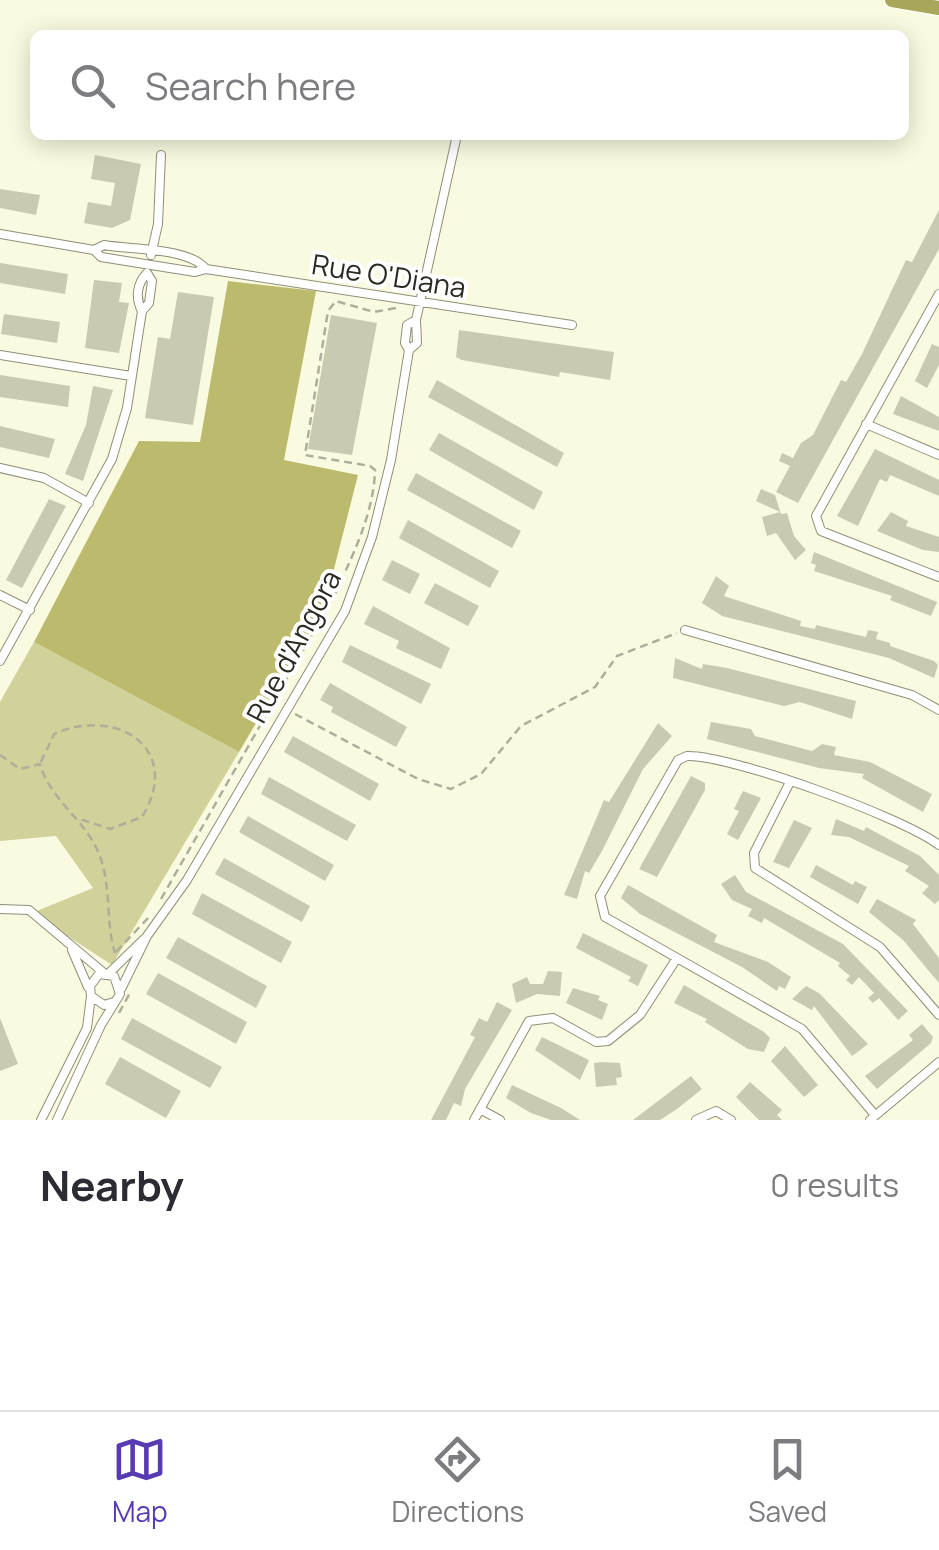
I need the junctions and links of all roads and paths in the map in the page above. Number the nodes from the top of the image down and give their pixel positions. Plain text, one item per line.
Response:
1 (892, 0) edge
2 (939, 8) edge
3 (457, 140) edge
4 (162, 155) dead end
5 (0, 234) edge
6 (94, 250) junction
7 (151, 252) junction
8 (148, 268) junction
9 (206, 269) junction
10 (939, 294) edge
11 (420, 302) junction
12 (568, 326) dead end
13 (0, 355) edge
14 (131, 376) junction
15 (866, 424) junction
16 (939, 455) edge
17 (0, 468) edge
18 (89, 503) junction
19 (939, 577) edge
20 (0, 595) edge
21 (30, 610) junction
22 (684, 630) joint
23 (0, 661) edge
24 (939, 710) edge
25 (294, 714) dead end
26 (0, 755) edge
27 (40, 764) junction
28 (790, 782) junction
29 (75, 818) junction
30 (937, 839) edge
31 (0, 909) edge
32 (147, 936) junction
33 (69, 946) junction
34 (677, 958) junction
35 (107, 973) junction
36 (121, 989) junction
37 (90, 994) junction
38 (114, 1002) junction
39 (939, 1016) edge
40 (939, 1062) edge
41 (480, 1109) junction
42 (872, 1118) edge
43 (42, 1120) edge
44 (58, 1120) edge
45 (474, 1120) edge
46 (500, 1120) edge
47 (696, 1120) edge
48 (730, 1120) edge

1 - 2 highway
3 - 11 street, Rue d'Angora
4 - 7 street
5 - 6 street, Rue O'Diana
6 - 7 street, Rue O'Diana
6 - 8 street, Rue O'Diana
7 - 8 street
7 - 9 street, Rue O'Diana
8 - 9 street, Rue O'Diana
8 - 14 street
9 - 11 street, Rue O'Diana
10 - 15 street
11 - 12 street, Rue O'Diana
11 - 29 path
11 - 32 street, Rue d'Angora
13 - 14 street
14 - 18 street
15 - 16 street
15 - 19 street
17 - 18 street
18 - 21 street
20 - 21 street
21 - 23 street
22 - 24 street
22 - 25 path
26 - 27 path
27 - 29 path
27 - 29 path
28 - 30 street
28 - 34 street
28 - 39 street
31 - 33 street
32 - 35 street, Rue d'Angora
32 - 36 street, Rue d'Angora
33 - 35 street
33 - 37 street
34 - 41 street
34 - 42 street
35 - 36 street
35 - 37 street
36 - 38 street
37 - 38 street
37 - 43 street
38 - 44 street
40 - 42 street
41 - 45 street
41 - 46 street
47 - 48 street

